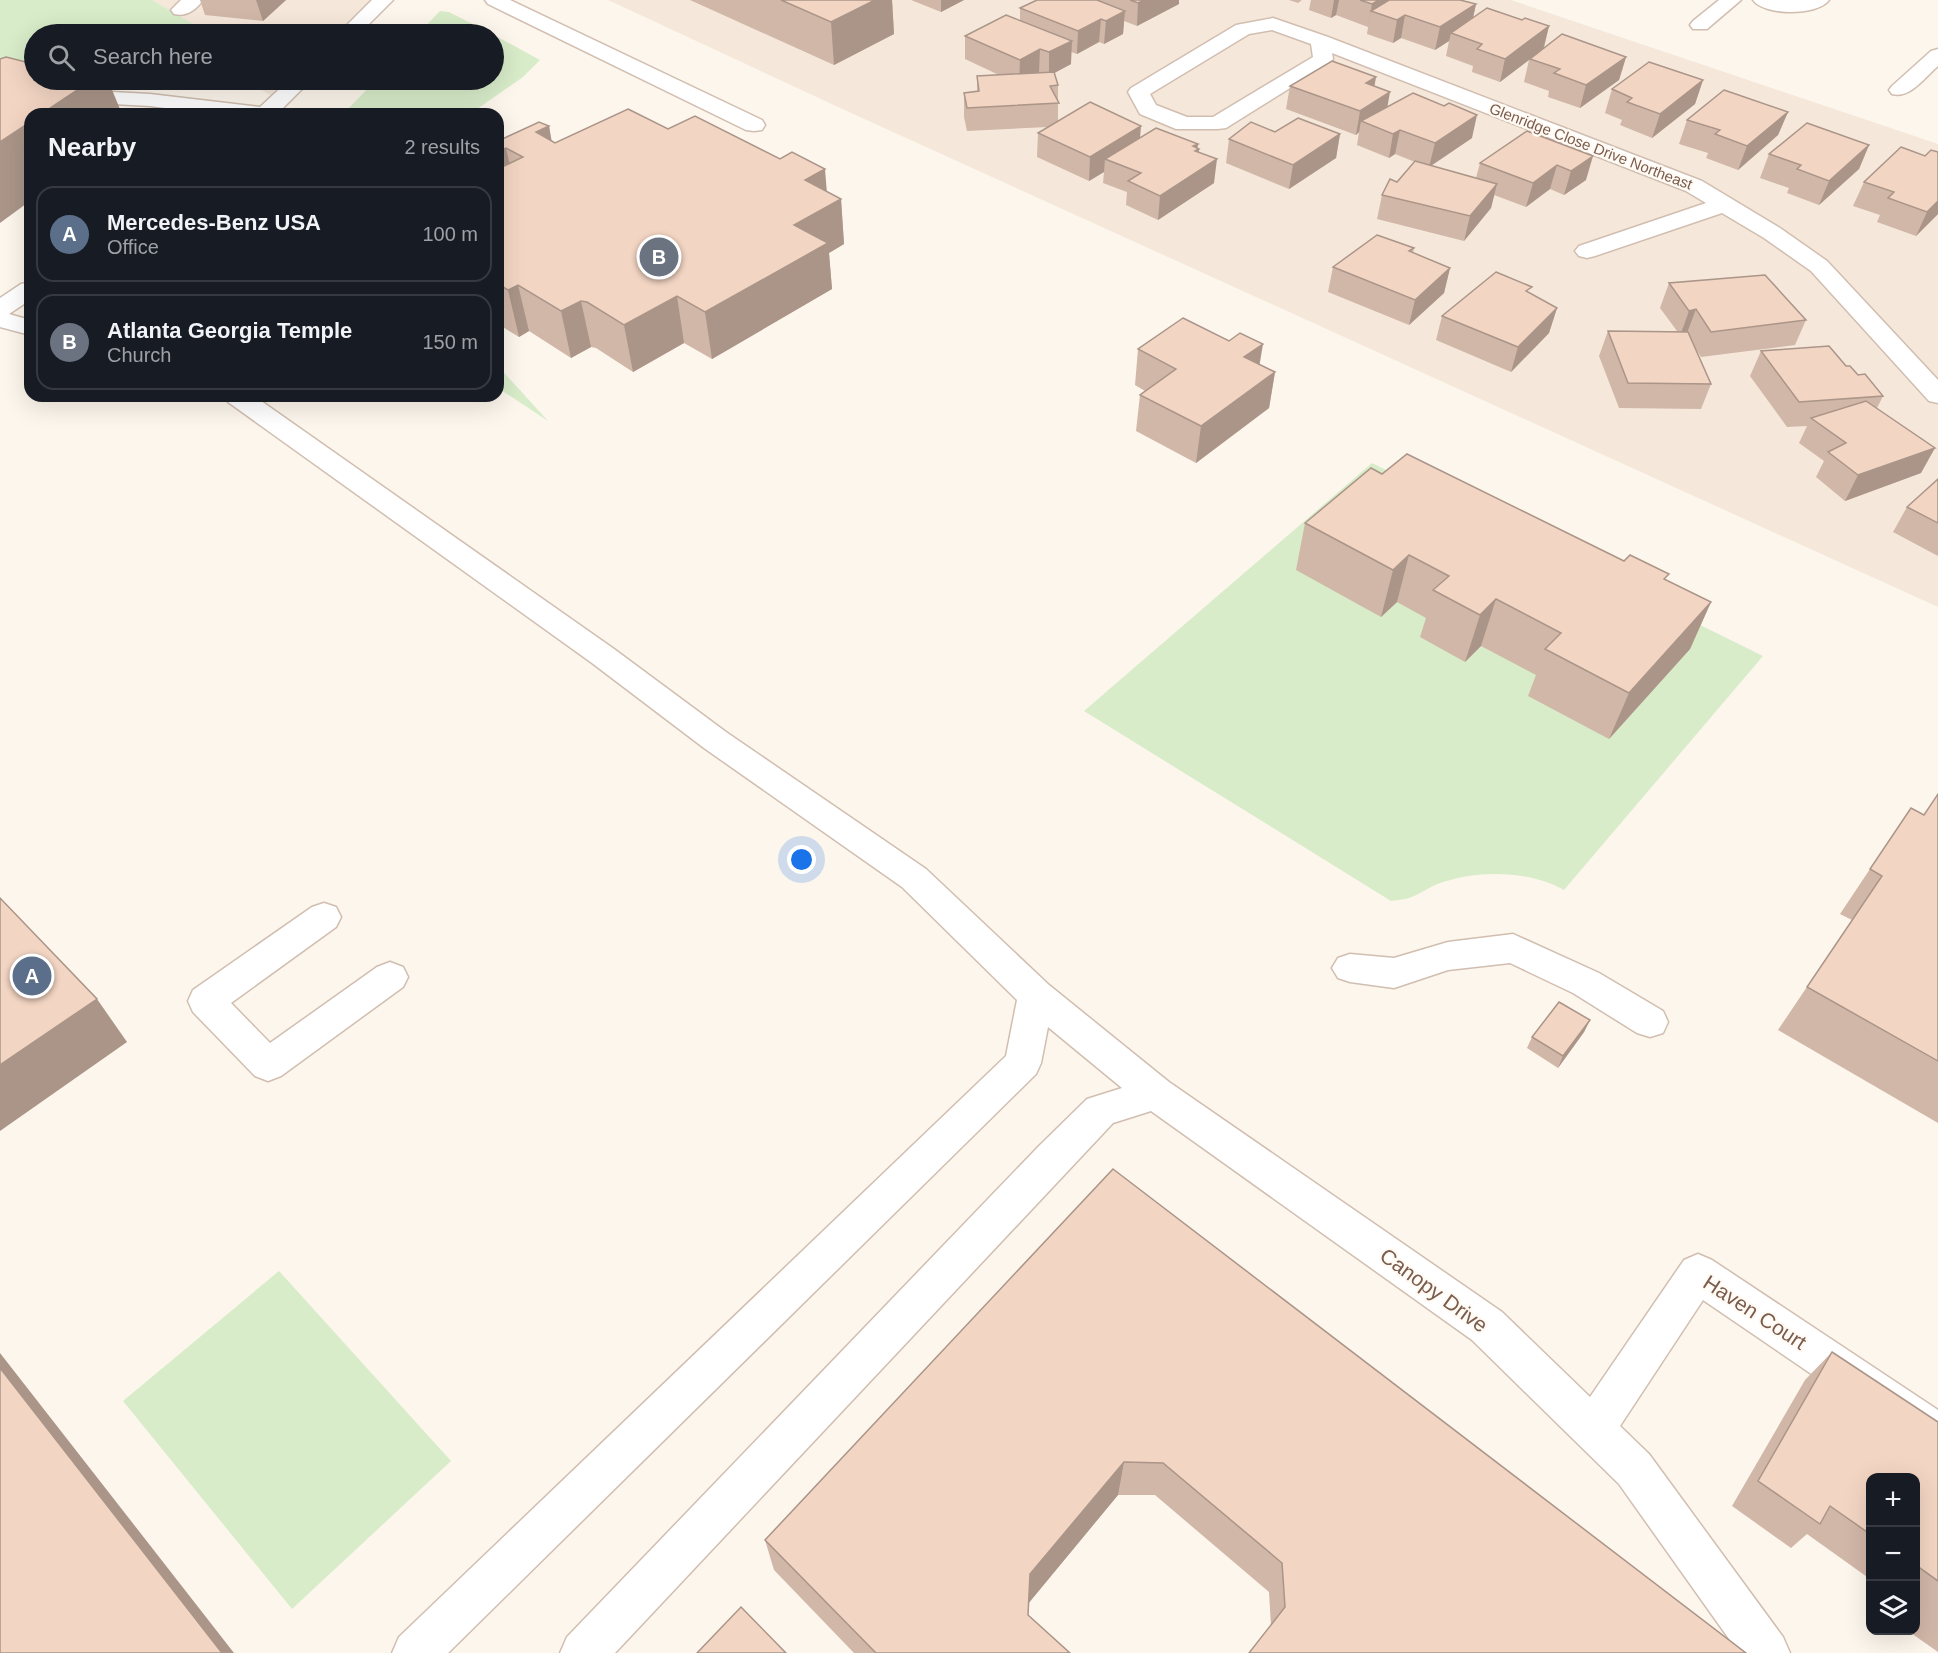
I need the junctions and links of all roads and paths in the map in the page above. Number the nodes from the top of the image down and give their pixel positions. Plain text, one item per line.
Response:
1 (495, 0) edge
2 (1731, 0) edge
3 (1763, 0) edge
4 (1826, 1) edge
5 (377, 6) edge
6 (346, 24) edge
7 (358, 24) edge
8 (1700, 25) dead end
9 (1321, 41) junction
10 (1938, 55) edge
11 (93, 90) edge
12 (290, 90) edge
13 (1899, 90) dead end
14 (0, 92) edge
15 (65, 94) junction
16 (215, 108) edge
17 (271, 108) edge
18 (754, 124) dead end
19 (1725, 204) junction
20 (1587, 251) dead end
21 (24, 293) edge
22 (0, 309) edge
23 (0, 319) edge
24 (24, 326) edge
25 (1938, 395) edge
26 (245, 402) edge
27 (324, 917) dead end
28 (1350, 968) dead end
29 (390, 977) dead end
30 (1036, 996) junction
31 (1650, 1022) dead end
32 (1156, 1093) junction
33 (1593, 1429) junction
34 (1938, 1435) edge
35 (415, 1653) edge
36 (584, 1653) edge
37 (1767, 1653) edge

1 - 18 street
2 - 8 street
3 - 4 street
5 - 6 street
5 - 7 street
9 - 9 street, Glenridge Close Drive Northeast
9 - 19 street, Glenridge Close Drive Northeast
10 - 13 street
11 - 15 street
12 - 17 street
14 - 15 street
15 - 16 street
19 - 20 street
19 - 25 street, Glenridge Close Drive Northeast
21 - 22 street
23 - 24 street
26 - 30 street, Canopy Drive
27 - 29 street
28 - 31 street
30 - 32 street, Canopy Drive
30 - 35 street
32 - 33 street, Canopy Drive
32 - 36 street
33 - 34 street, Haven Court
33 - 37 street, Canopy Drive

